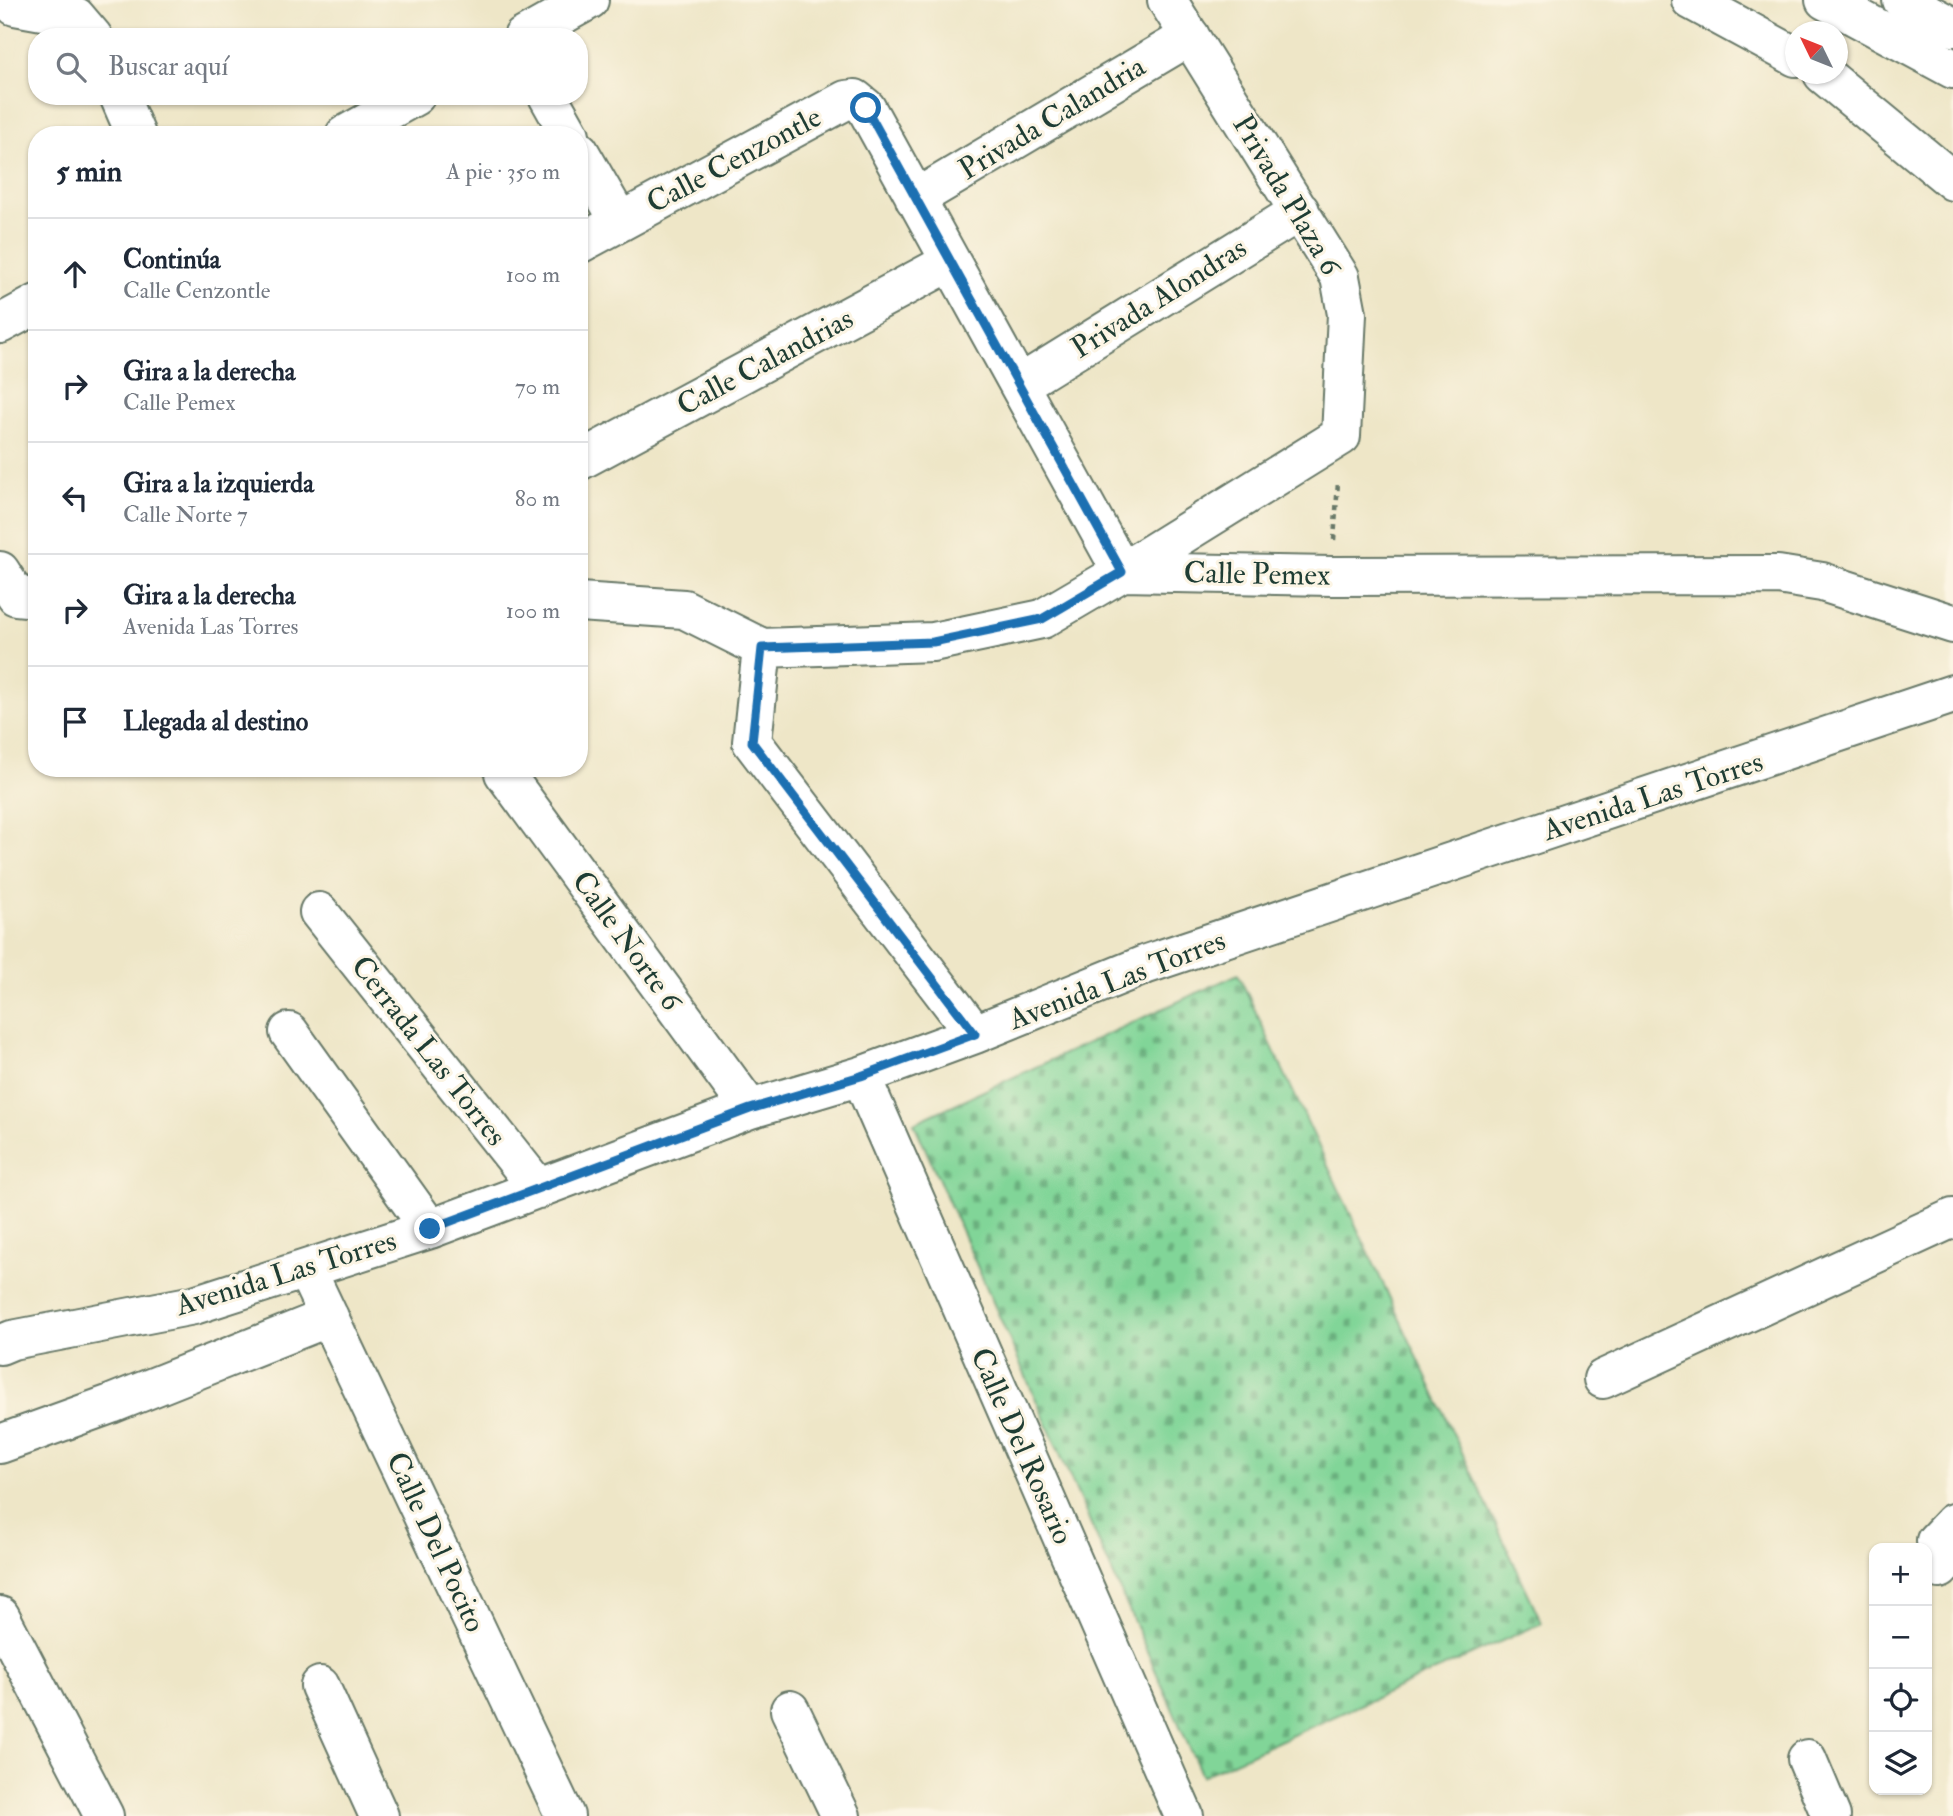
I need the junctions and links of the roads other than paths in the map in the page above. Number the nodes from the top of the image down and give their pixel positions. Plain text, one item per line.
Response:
1 (9, 0) edge
2 (589, 0) edge
3 (1167, 0) edge
4 (1691, 0) edge
5 (1750, 0) edge
6 (1825, 0) edge
7 (1902, 0) edge
8 (1953, 27) edge
9 (85, 28) edge
10 (539, 28) edge
11 (1190, 36) junction
12 (1785, 36) edge
13 (1785, 51) edge
14 (1953, 69) edge
15 (1835, 84) edge
16 (123, 105) edge
17 (399, 105) edge
18 (553, 105) edge
19 (132, 126) edge
20 (361, 126) edge
21 (565, 126) edge
22 (588, 167) edge
23 (1953, 181) edge
24 (915, 199) junction
25 (1300, 211) junction
26 (620, 222) junction
27 (588, 239) edge
28 (950, 262) junction
29 (28, 309) edge
30 (0, 324) edge
31 (1019, 385) junction
32 (588, 456) edge
33 (1122, 572) junction
34 (588, 603) edge
35 (1953, 624) edge
36 (762, 648) junction
37 (1953, 694) edge
38 (507, 777) edge
39 (319, 912) dead end
40 (289, 1032) dead end
41 (975, 1034) junction
42 (861, 1076) junction
43 (750, 1109) junction
44 (539, 1189) junction
45 (1953, 1218) edge
46 (430, 1229) junction
47 (306, 1269) junction
48 (329, 1317) junction
49 (0, 1345) edge
50 (1603, 1379) dead end
51 (0, 1444) edge
52 (1953, 1523) edge
53 (1940, 1569) dead end
54 (0, 1616) edge
55 (320, 1686) dead end
56 (790, 1710) dead end
57 (1807, 1759) dead end
58 (104, 1816) edge
59 (379, 1816) edge
60 (565, 1816) edge
61 (841, 1816) edge
62 (1184, 1816) edge
63 (1831, 1816) edge

1 - 9 street
2 - 10 street
3 - 11 street, Privada Plaza 6
4 - 13 street
5 - 12 street
6 - 14 street
7 - 8 street
11 - 24 street, Privada Calandria
11 - 25 street, Privada Plaza 6
15 - 23 street
16 - 19 street
17 - 20 street
18 - 21 street
22 - 26 street
24 - 26 street, Calle Cenzontle
24 - 28 street, Calle Cenzontle
25 - 31 street, Privada Alondras
25 - 33 street, Privada Plaza 6
26 - 27 street, Calle Cenzontle
28 - 31 street, Calle Cenzontle
28 - 32 street, Calle Calandrias
29 - 30 street
31 - 33 street, Calle Cenzontle
33 - 35 street, Calle Pemex
33 - 36 street
34 - 36 street
36 - 41 street
37 - 41 street, Avenida Las Torres
38 - 43 street, Calle Norte 6
39 - 44 street, Cerrada Las Torres
40 - 46 street
41 - 42 street, Avenida Las Torres
42 - 43 street, Avenida Las Torres
42 - 62 street, Calle Del Rosario
43 - 44 street, Avenida Las Torres
44 - 46 street, Avenida Las Torres
45 - 50 street
46 - 47 street, Avenida Las Torres
47 - 48 street, Calle Del Pocito
47 - 49 street, Avenida Las Torres
48 - 51 street
48 - 60 street, Calle Del Pocito
52 - 53 street
54 - 58 street
55 - 59 street
56 - 61 street
57 - 63 street

